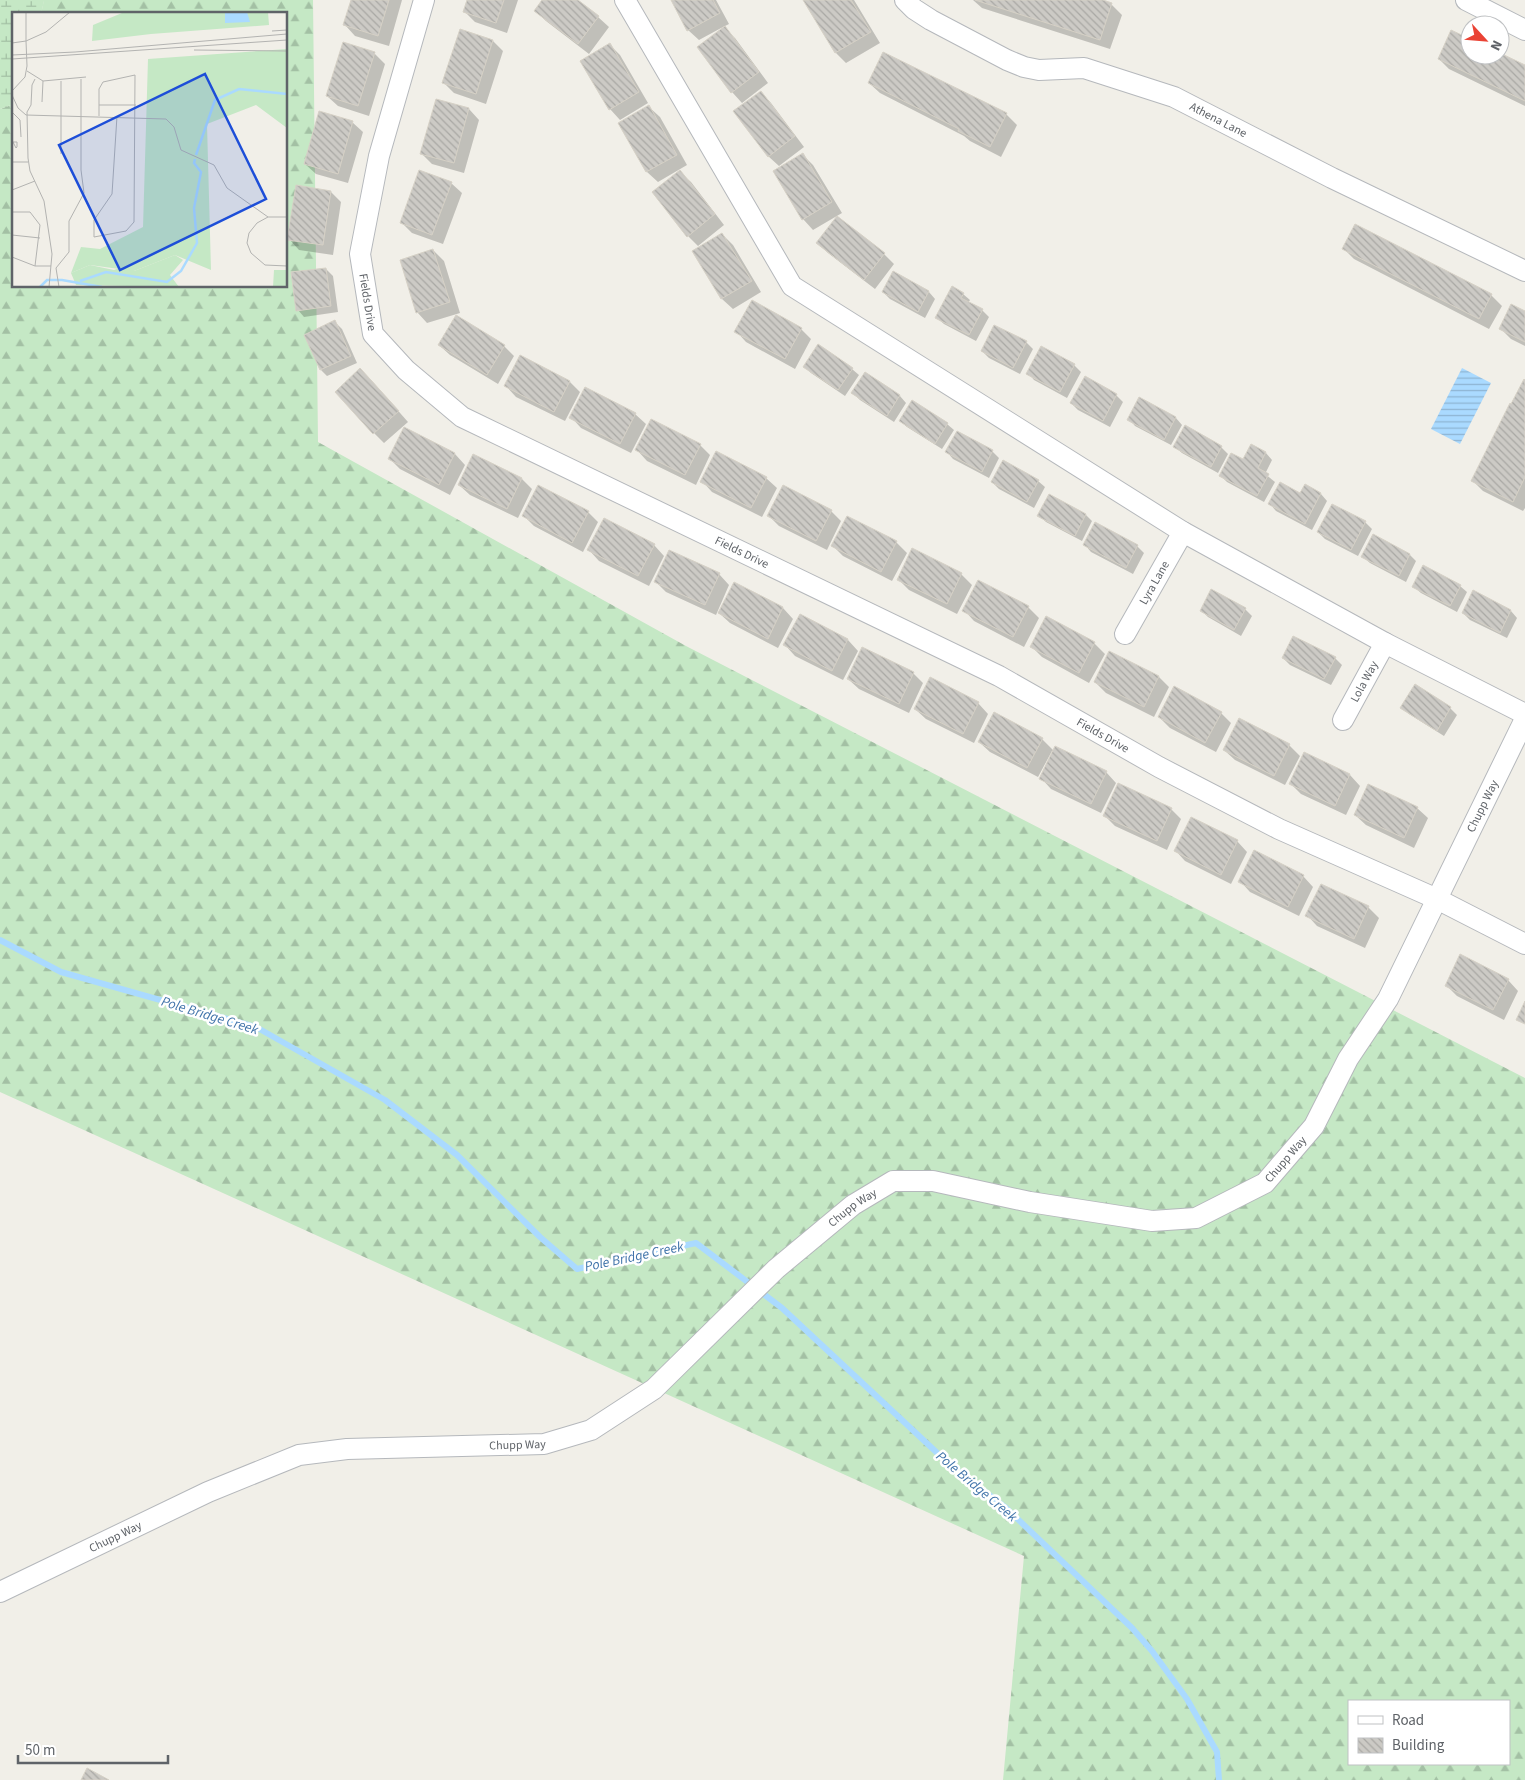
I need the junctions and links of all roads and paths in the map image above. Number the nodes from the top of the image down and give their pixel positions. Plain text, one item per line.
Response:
1 (424, 0) edge
2 (625, 0) edge
3 (905, 0) edge
4 (1466, 0) edge
5 (1525, 30) edge
6 (1525, 271) edge
7 (1183, 532) junction
8 (1125, 634) dead end
9 (1385, 643) junction
10 (1525, 714) edge
11 (1525, 719) edge
12 (1343, 720) dead end
13 (1437, 899) junction
14 (1525, 944) edge
15 (0, 1592) edge

1 - 13 street, Fields Drive
2 - 7 street
3 - 6 street, Athena Lane
4 - 5 street
7 - 8 street, Lyra Lane
7 - 9 street
9 - 10 street
9 - 12 street, Lola Way
11 - 13 street, Chupp Way
13 - 14 street, Fields Drive
13 - 15 street, Chupp Way

